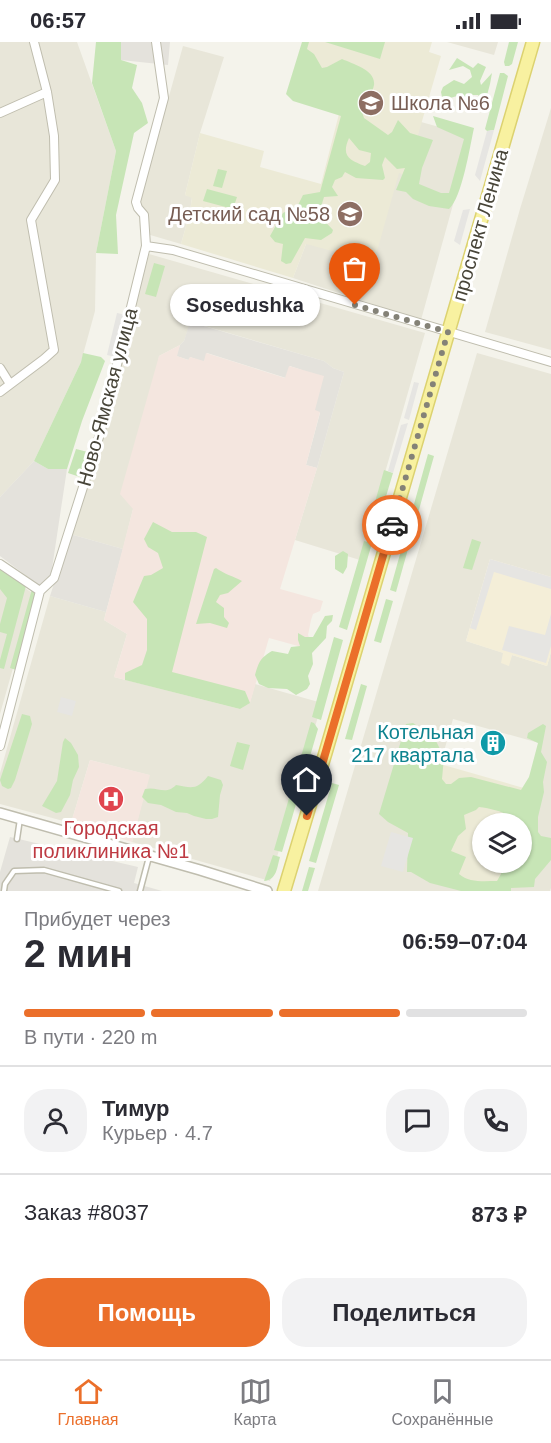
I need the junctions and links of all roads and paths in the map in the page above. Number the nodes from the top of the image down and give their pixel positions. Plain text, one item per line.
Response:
1 (34, 42) edge
2 (156, 42) edge
3 (533, 42) edge
4 (46, 92) junction
5 (0, 112) edge
6 (146, 246) junction
7 (448, 332) junction
8 (551, 362) edge
9 (0, 368) edge
10 (10, 384) junction
11 (0, 392) edge
12 (0, 564) edge
13 (40, 591) junction
14 (0, 746) edge
15 (1, 816) edge
16 (20, 819) junction
17 (17, 838) dead end
18 (149, 856) junction
19 (4, 891) edge
20 (119, 891) edge
21 (140, 891) edge
22 (267, 891) edge
23 (284, 891) edge

1 - 4 street
2 - 6 street, Ново-Ямская улица
3 - 7 main road, проспект Ленина
4 - 5 street
4 - 10 street
6 - 7 street
6 - 13 street, Ново-Ямская улица
7 - 8 street
7 - 23 main road, проспект Ленина
9 - 10 street
10 - 11 street
12 - 13 street
13 - 14 street, Ново-Ямская улица
15 - 16 street
16 - 17 lane
16 - 18 street
18 - 21 lane
18 - 22 street
19 - 20 lane

